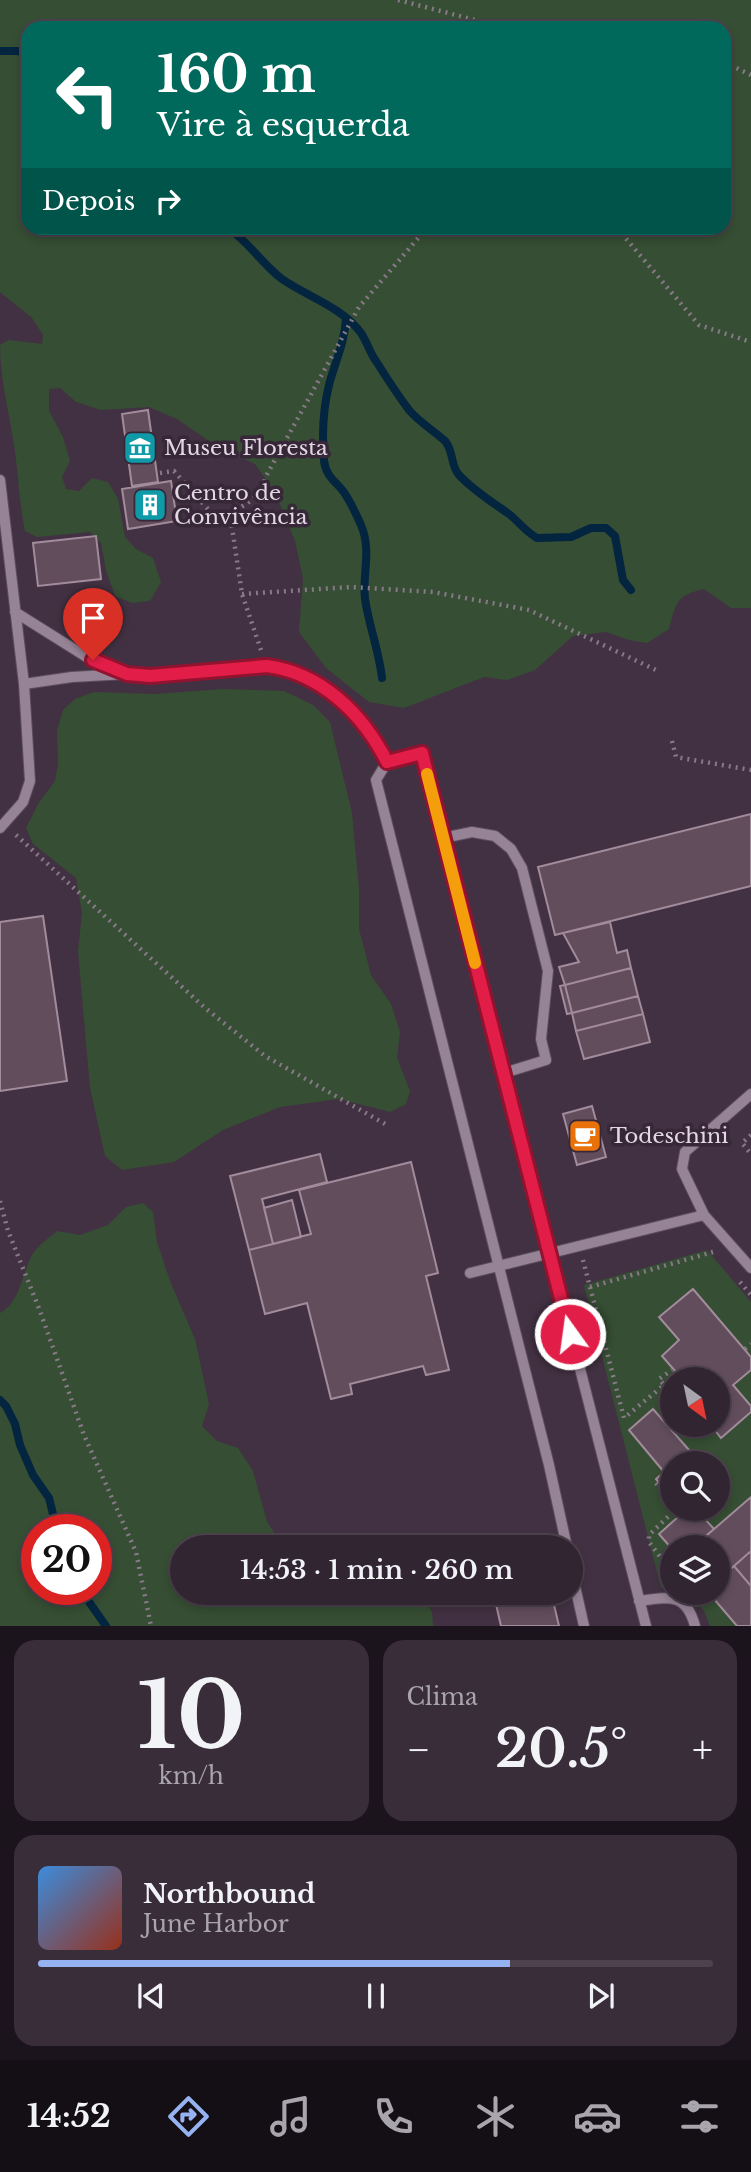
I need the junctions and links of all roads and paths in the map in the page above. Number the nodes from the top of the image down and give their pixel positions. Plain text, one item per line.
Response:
1 (398, 0) edge
2 (479, 21) edge
3 (731, 65) edge
4 (751, 75) edge
5 (422, 235) edge
6 (624, 235) edge
7 (751, 342) edge
8 (160, 473) dead end
9 (0, 480) edge
10 (230, 514) junction
11 (242, 593) junction
12 (15, 611) junction
13 (262, 653) dead end
14 (656, 670) dead end
15 (127, 674) junction
16 (24, 684) junction
17 (672, 741) dead end
18 (387, 762) junction
19 (751, 770) edge
20 (3, 826) edge
21 (443, 838) junction
22 (504, 1073) junction
23 (751, 1094) edge
24 (387, 1125) dead end
25 (751, 1135) edge
26 (751, 1154) edge
27 (0, 1201) edge
28 (704, 1214) junction
29 (579, 1246) junction
30 (714, 1252) dead end
31 (550, 1253) junction
32 (498, 1266) junction
33 (751, 1268) edge
34 (470, 1273) dead end
35 (590, 1287) junction
36 (751, 1344) edge
37 (744, 1349) dead end
38 (660, 1388) edge
39 (656, 1483) dead end
40 (660, 1488) edge
41 (664, 1521) edge
42 (564, 1535) edge
43 (660, 1557) edge
44 (639, 1601) junction
45 (579, 1605) edge
46 (151, 1626) edge
47 (584, 1626) edge
48 (646, 1626) edge
49 (695, 1626) edge

1 - 2 path
3 - 4 path
5 - 10 path
6 - 7 path
8 - 10 path
9 - 12 lane
10 - 11 path
11 - 13 path
11 - 14 path
12 - 15 lane
12 - 16 lane
15 - 16 lane
15 - 18 lane
16 - 20 lane
17 - 19 path
18 - 21 lane
18 - 32 lane
20 - 24 path
21 - 22 lane
21 - 22 lane
22 - 31 lane
23 - 28 lane
25 - 26 path
27 - 46 path
28 - 29 lane
28 - 33 lane
29 - 31 lane
29 - 35 path
30 - 35 path
31 - 32 lane
31 - 44 lane
32 - 34 lane
32 - 42 lane
35 - 38 path
36 - 37 path
39 - 40 path
41 - 43 path
44 - 48 lane
44 - 49 lane
45 - 47 lane

